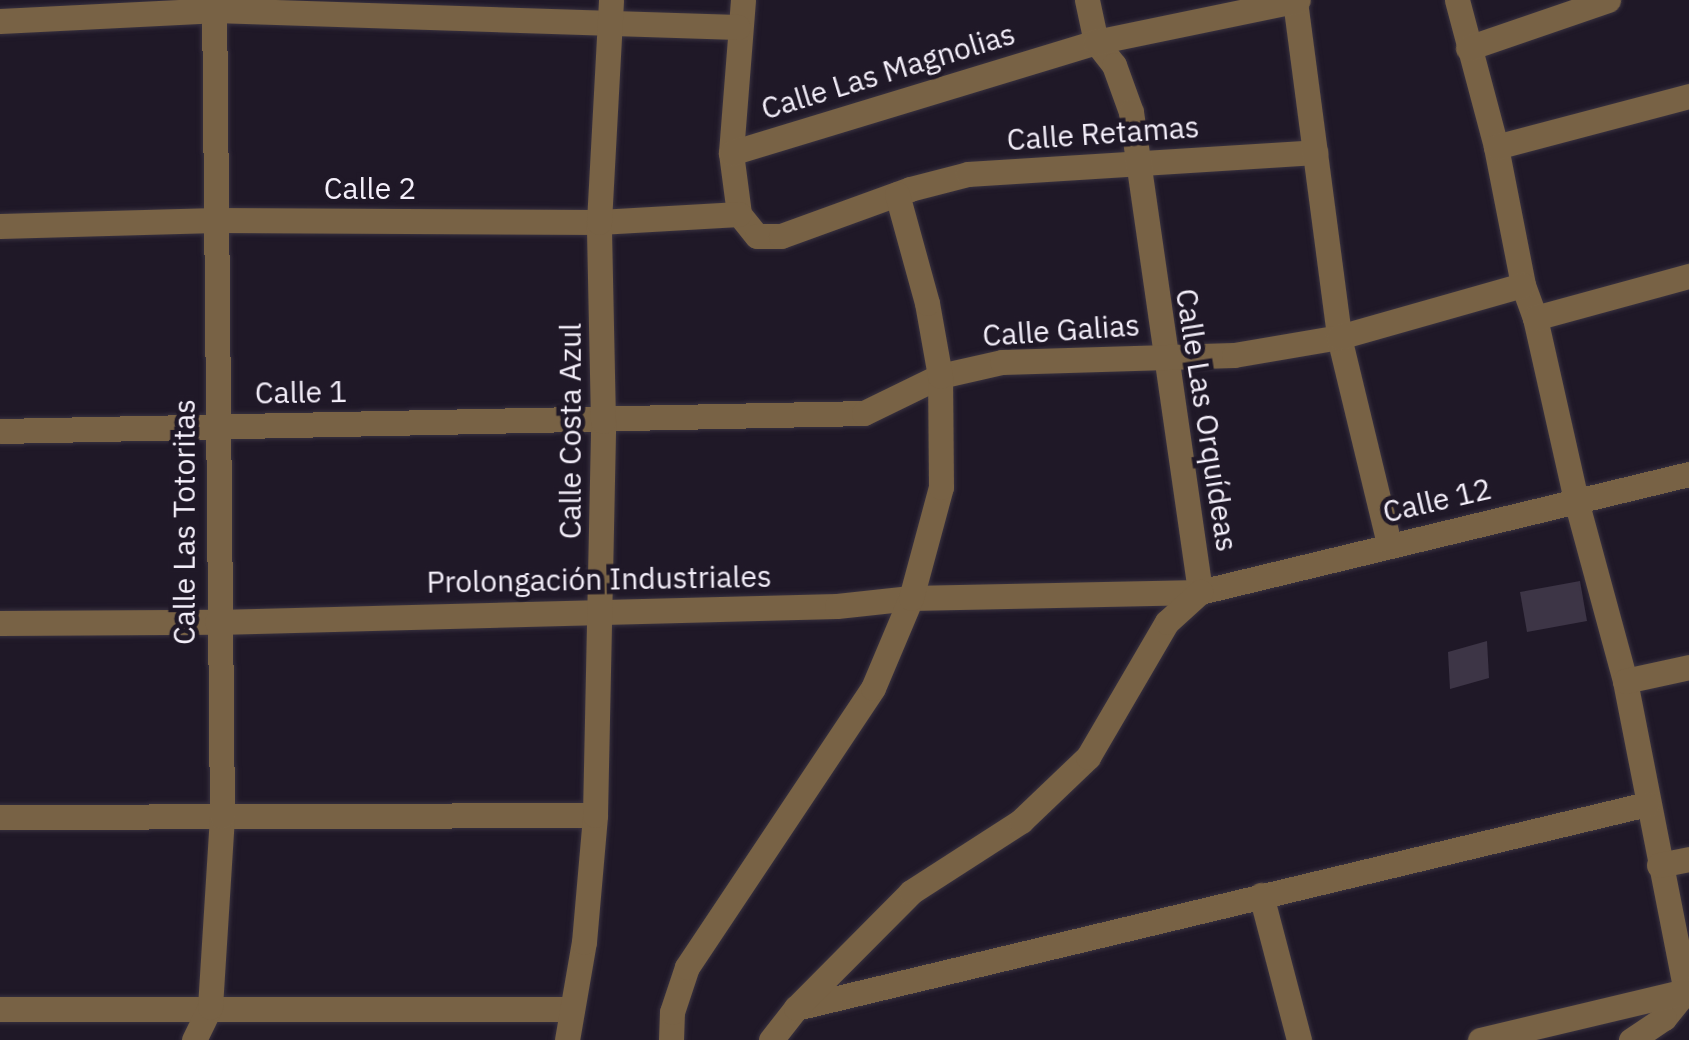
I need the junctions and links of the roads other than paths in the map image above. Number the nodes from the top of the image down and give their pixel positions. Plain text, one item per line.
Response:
1 (742, 0) edge
2 (1086, 0) edge
3 (1297, 0) edge
4 (1456, 0) edge
5 (1608, 0) edge
6 (214, 5) edge
7 (611, 10) edge
8 (0, 20) edge
9 (738, 28) junction
10 (1096, 42) junction
11 (1468, 48) junction
12 (1689, 96) edge
13 (1496, 147) junction
14 (1315, 152) junction
15 (731, 153) junction
16 (1136, 164) junction
17 (896, 194) junction
18 (739, 214) junction
19 (216, 220) junction
20 (598, 222) junction
21 (0, 226) edge
22 (1689, 276) edge
23 (1523, 285) junction
24 (1536, 318) junction
25 (1339, 337) junction
26 (1165, 355) junction
27 (940, 376) junction
28 (603, 420) junction
29 (216, 426) junction
30 (0, 431) edge
31 (1689, 474) edge
32 (1577, 504) junction
33 (1390, 544) junction
34 (1200, 592) junction
35 (911, 598) junction
36 (601, 610) junction
37 (217, 622) junction
38 (0, 623) edge
39 (1689, 667) edge
40 (1625, 681) junction
41 (1647, 804) junction
42 (595, 815) junction
43 (222, 816) junction
44 (0, 817) edge
45 (1689, 859) edge
46 (1659, 865) junction
47 (1261, 895) junction
48 (1686, 992) junction
49 (210, 1007) junction
50 (796, 1008) junction
51 (0, 1009) edge
52 (572, 1009) junction
53 (194, 1040) edge
54 (567, 1040) edge
55 (671, 1040) edge
56 (771, 1040) edge
57 (1299, 1040) edge
58 (1480, 1040) edge
59 (1631, 1040) edge

1 - 9 street
2 - 10 street, Calle Las Orquídeas
3 - 10 street, Calle Las Magnolias
3 - 14 street
4 - 11 street
5 - 11 street
6 - 7 street
6 - 8 street
6 - 19 street, Calle Las Totoritas
7 - 9 street
7 - 20 street, Calle Costa Azul
9 - 15 street
10 - 15 street, Calle Las Magnolias
10 - 16 street, Calle Las Orquídeas
11 - 13 street
12 - 13 street
13 - 23 street
14 - 16 street, Calle Retamas
14 - 25 street
15 - 18 street
16 - 17 street, Calle Retamas
16 - 26 street, Calle Las Orquídeas
17 - 18 street, Calle Retamas
17 - 27 street
18 - 20 street, Calle 2
19 - 20 street, Calle 2
19 - 21 street, Calle 2
19 - 29 street, Calle Las Totoritas
20 - 28 street, Calle Costa Azul
22 - 24 street
23 - 24 street
23 - 25 street, Calle Galias
24 - 32 street
25 - 26 street, Calle Galias
25 - 33 street
26 - 27 street, Calle Galias
26 - 34 street, Calle Las Orquídeas
27 - 28 street, Calle Galias
27 - 35 street
28 - 29 street, Calle 1
28 - 36 street, Calle Costa Azul
29 - 30 street, Calle 1
29 - 37 street, Calle Las Totoritas
31 - 32 street, Calle 12
32 - 33 street, Calle 12
32 - 40 street
33 - 34 street, Calle 12
34 - 35 street, Prolongación Industriales
34 - 50 street, Calle Las Orquídeas
35 - 36 street, Prolongación Industriales
35 - 55 street
36 - 37 street, Prolongación Industriales
36 - 42 street, Calle Costa Azul
37 - 38 street, Prolongación Industriales
37 - 43 street, Calle Las Totoritas
39 - 40 street
40 - 41 street
41 - 46 street
41 - 47 street
42 - 43 street
42 - 52 street, Calle Costa Azul
43 - 44 street
43 - 49 street, Calle Las Totoritas
45 - 46 street
46 - 48 street
47 - 50 street
47 - 57 street
48 - 58 street
48 - 59 street
49 - 51 street
49 - 52 street
49 - 53 street, Calle Las Totoritas
50 - 56 street, Calle Las Orquídeas
52 - 54 street, Calle Costa Azul

